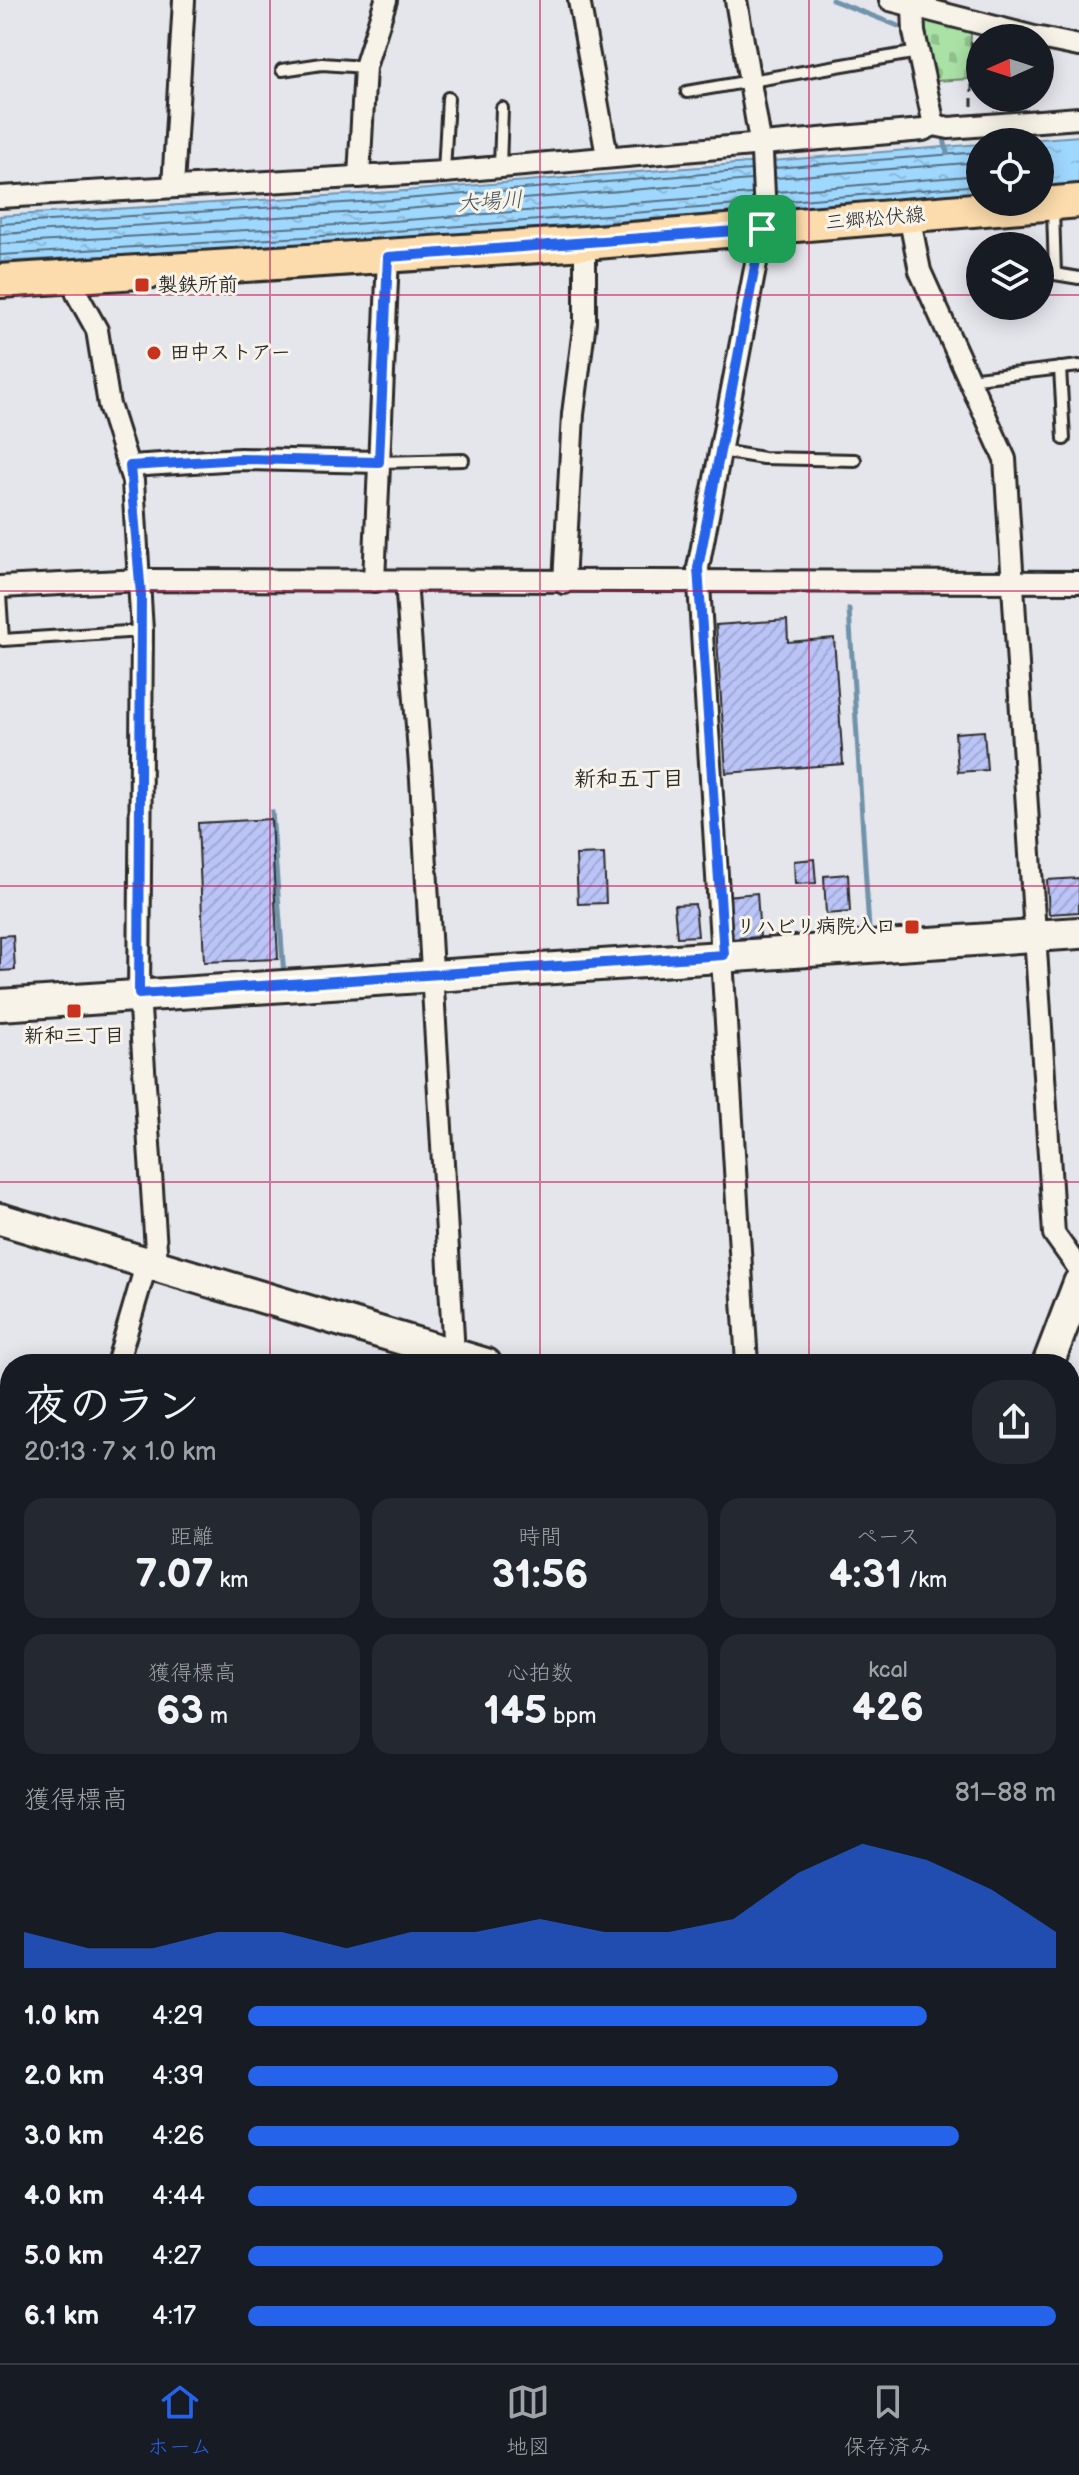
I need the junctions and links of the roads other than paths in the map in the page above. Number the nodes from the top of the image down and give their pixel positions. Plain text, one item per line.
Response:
1 (184, 0) edge
2 (386, 0) edge
3 (579, 0) edge
4 (736, 0) edge
5 (890, 0) edge
6 (913, 7) junction
7 (984, 24) edge
8 (1054, 41) edge
9 (1079, 46) edge
10 (918, 52) junction
11 (365, 67) junction
12 (282, 70) dead end
13 (751, 82) junction
14 (687, 92) dead end
15 (448, 98) dead end
16 (502, 108) dead end
17 (1079, 118) edge
18 (934, 125) junction
19 (762, 148) junction
20 (607, 156) junction
21 (500, 167) junction
22 (444, 172) junction
23 (359, 177) junction
24 (173, 187) junction
25 (0, 197) edge
26 (1066, 202) edge
27 (909, 215) junction
28 (763, 222) junction
29 (585, 243) junction
30 (388, 257) junction
31 (76, 276) junction
32 (1079, 278) edge
33 (0, 281) edge
34 (1079, 366) edge
35 (1060, 368) junction
36 (968, 379) junction
37 (1064, 439) dead end
38 (721, 451) junction
39 (463, 460) dead end
40 (855, 460) dead end
41 (379, 462) junction
42 (130, 466) junction
43 (141, 580) junction
44 (374, 581) junction
45 (406, 581) junction
46 (699, 581) junction
47 (1012, 582) junction
48 (1079, 582) edge
49 (564, 583) junction
50 (0, 587) edge
51 (0, 595) edge
52 (142, 631) junction
53 (1079, 933) edge
54 (1036, 936) junction
55 (724, 955) junction
56 (432, 975) junction
57 (139, 994) junction
58 (0, 1005) edge
59 (0, 1219) edge
60 (152, 1263) junction
61 (1079, 1269) edge
62 (1079, 1283) edge
63 (120, 1354) edge
64 (441, 1354) edge
65 (451, 1354) edge
66 (746, 1354) edge
67 (1055, 1354) edge

1 - 24 street
2 - 11 street
3 - 20 street
4 - 13 street
5 - 6 street
6 - 7 street
6 - 10 street
8 - 9 street
10 - 13 lane
10 - 18 street
11 - 12 lane
11 - 23 street
13 - 14 lane
13 - 19 street
15 - 22 lane
16 - 21 lane
17 - 18 street
18 - 19 street
19 - 20 street
19 - 28 street
20 - 21 street
21 - 22 street
22 - 23 street
23 - 24 street
24 - 25 street
26 - 27 main road, 三郷松伏線
26 - 32 lane
27 - 28 main road, 三郷松伏線
27 - 36 street
28 - 29 main road, 三郷松伏線
28 - 38 street
29 - 30 main road, 三郷松伏線
29 - 49 street
30 - 31 main road, 三郷松伏線
30 - 41 street
31 - 33 main road, 三郷松伏線
31 - 42 street
34 - 35 lane
35 - 36 lane
35 - 37 lane
36 - 47 street
38 - 40 lane
38 - 46 street
39 - 41 lane
41 - 42 street
41 - 44 street
42 - 43 street
43 - 44 street
43 - 50 street
43 - 52 street
44 - 45 street
45 - 49 street
45 - 56 street
46 - 47 street
46 - 49 street
46 - 55 street
47 - 48 street
47 - 54 street
51 - 52 lane
52 - 57 street
53 - 54 street
54 - 55 street
54 - 61 street
55 - 56 street
55 - 66 street
56 - 57 street
56 - 65 street
57 - 58 street
57 - 60 street
59 - 60 street
60 - 63 street
60 - 64 street
62 - 67 street

